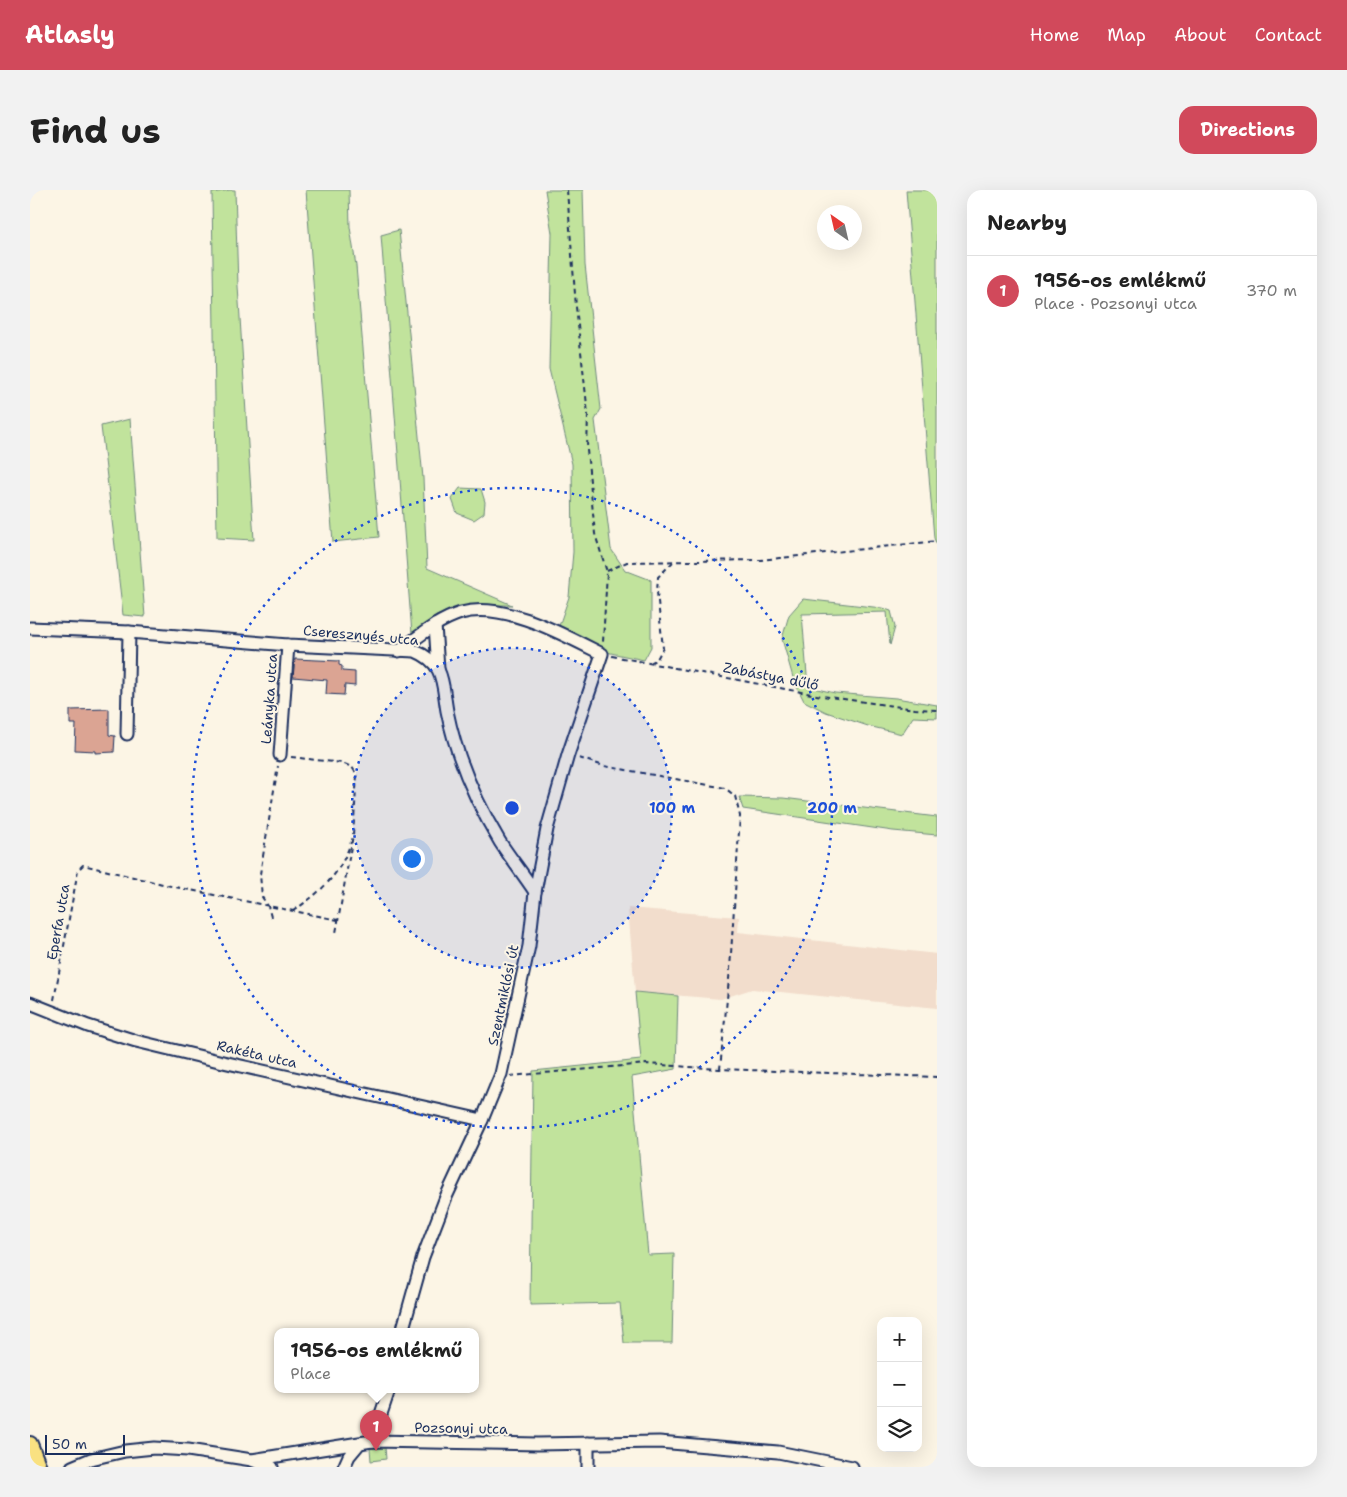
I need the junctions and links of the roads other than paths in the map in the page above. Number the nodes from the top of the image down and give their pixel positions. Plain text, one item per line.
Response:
1 (436, 625) junction
2 (30, 628) edge
3 (129, 632) junction
4 (288, 645) junction
5 (399, 650) junction
6 (438, 670) junction
7 (127, 734) dead end
8 (280, 756) road end
9 (535, 892) junction
10 (30, 1003) edge
11 (482, 1120) junction
12 (403, 1328) edge
13 (388, 1393) edge
14 (372, 1441) junction
15 (588, 1443) junction
16 (30, 1444) edge
17 (359, 1444) junction
18 (252, 1460) junction
19 (39, 1467) edge
20 (72, 1467) edge
21 (272, 1467) edge
22 (344, 1467) edge
23 (588, 1467) edge
24 (852, 1467) edge

1 - 5 street
1 - 6 street
1 - 9 street, Szentmiklósi út
2 - 3 street, Cseresznyés utca
3 - 4 street, Cseresznyés utca
3 - 7 street
4 - 5 street, Cseresznyés utca
4 - 8 street, Leányka utca
5 - 6 street, Cseresznyés utca
6 - 9 street
9 - 11 street, Szentmiklósi út
10 - 11 street, Rakéta utca
11 - 12 street, Szentmiklósi út
13 - 14 street
14 - 15 street, Pozsonyi utca
14 - 17 street, Pozsonyi utca
15 - 23 street
15 - 24 street, Pozsonyi utca
16 - 19 main road
17 - 18 street, Pozsonyi utca
17 - 22 street
18 - 20 street, Pozsonyi utca
18 - 21 street

